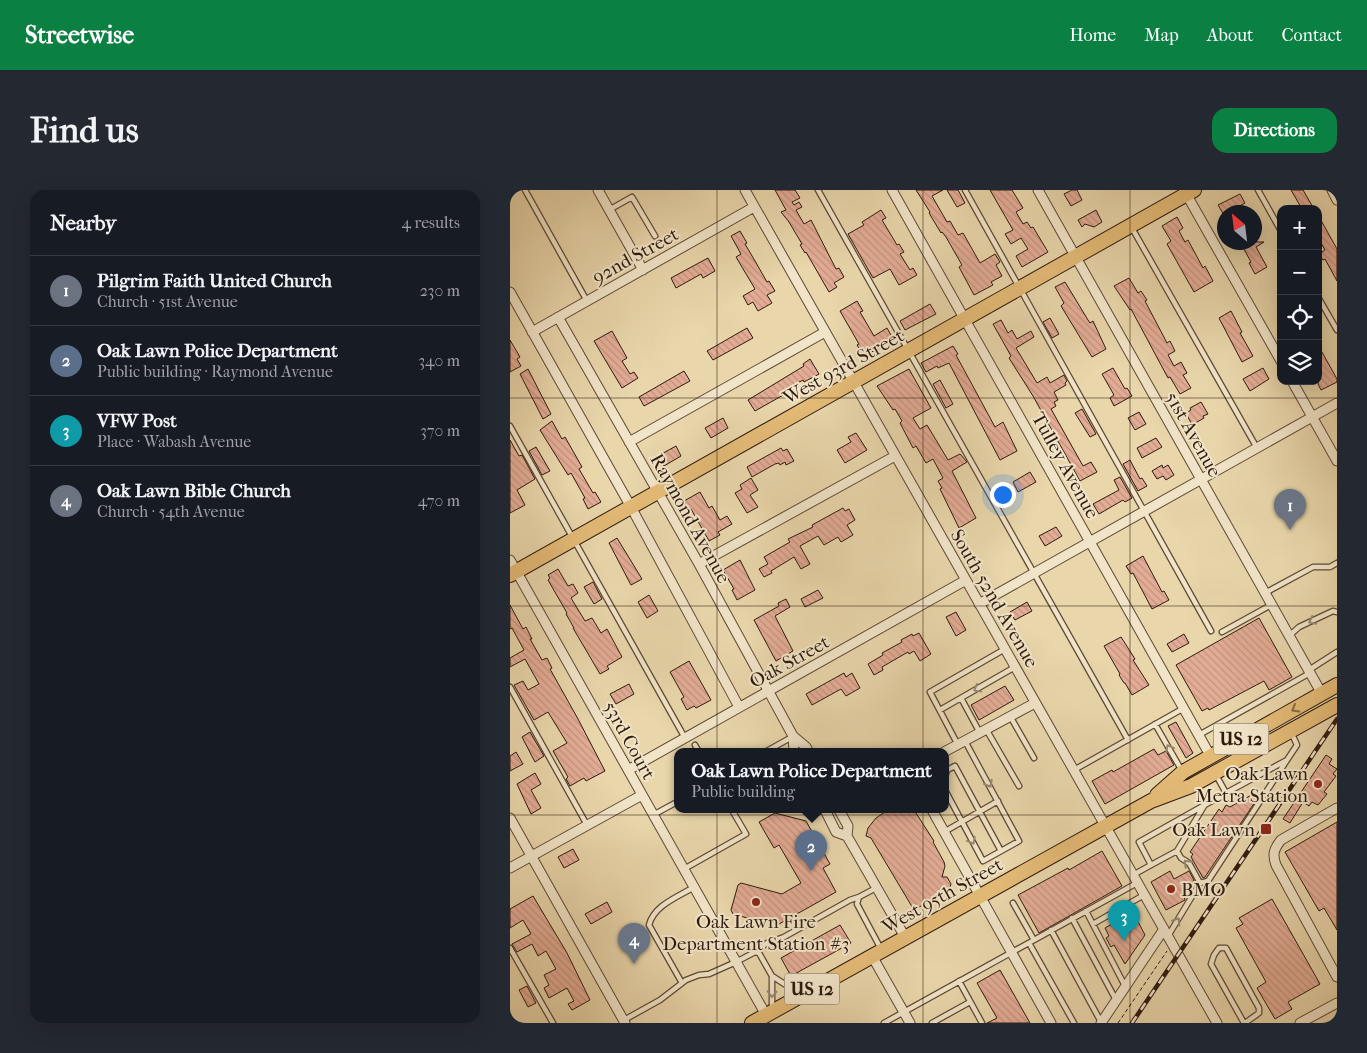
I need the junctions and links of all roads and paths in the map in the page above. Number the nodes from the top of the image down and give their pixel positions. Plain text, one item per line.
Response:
1 (525, 190) edge
2 (744, 190) edge
3 (818, 190) edge
4 (892, 190) edge
5 (964, 190) edge
6 (1038, 190) edge
7 (1258, 190) edge
8 (1332, 190) edge
9 (1188, 191) edge
10 (602, 192) edge
11 (1337, 200) edge
12 (754, 207) junction
13 (609, 210) junction
14 (1277, 224) edge
15 (1130, 226) junction
16 (655, 236) dead end
17 (1076, 257) junction
18 (643, 270) junction
19 (1020, 288) junction
20 (510, 292) edge
21 (587, 301) junction
22 (1322, 304) edge
23 (558, 317) junction
24 (965, 319) junction
25 (1337, 330) edge
26 (532, 332) junction
27 (825, 332) junction
28 (908, 351) junction
29 (1277, 354) edge
30 (853, 382) junction
31 (1294, 385) edge
32 (1337, 403) edge
33 (1312, 417) junction
34 (510, 426) edge
35 (629, 442) junction
36 (1257, 448) junction
37 (895, 456) junction
38 (1337, 461) edge
39 (1201, 480) junction
40 (658, 492) junction
41 (631, 507) junction
42 (1144, 512) junction
43 (573, 539) junction
44 (1090, 542) junction
45 (1337, 562) edge
46 (699, 564) junction
47 (512, 569) edge
48 (1034, 573) junction
49 (966, 580) junction
50 (1265, 593) junction
51 (979, 604) junction
52 (1271, 604) junction
53 (1337, 612) edge
54 (1211, 631) dead end
55 (1222, 632) dead end
56 (1290, 636) junction
57 (1005, 649) junction
58 (1337, 652) edge
59 (1015, 667) junction
60 (1309, 672) junction
61 (1337, 685) edge
62 (510, 688) edge
63 (768, 691) junction
64 (1322, 694) junction
65 (961, 698) junction
66 (1035, 702) junction
67 (1337, 705) edge
68 (739, 707) junction
69 (1184, 708) junction
70 (940, 710) junction
71 (1010, 716) junction
72 (1155, 724) junction
73 (983, 731) junction
74 (1290, 731) junction
75 (1199, 735) junction
76 (794, 736) junction
77 (685, 738) junction
78 (1128, 740) junction
79 (962, 743) junction
80 (695, 745) dead end
81 (697, 748) edge
82 (772, 748) edge
83 (794, 748) edge
84 (807, 748) edge
85 (949, 750) edge
86 (1211, 757) junction
87 (1034, 758) dead end
88 (1287, 760) junction
89 (949, 769) edge
90 (628, 770) junction
91 (1074, 770) junction
92 (1183, 772) junction
93 (1215, 774) junction
94 (1019, 786) dead end
95 (1226, 793) junction
96 (642, 795) junction
97 (949, 798) edge
98 (998, 801) junction
99 (1151, 801) junction
100 (674, 804) edge
101 (1205, 805) junction
102 (1337, 808) edge
103 (980, 811) junction
104 (734, 813) edge
105 (826, 813) edge
106 (841, 813) edge
107 (934, 813) edge
108 (654, 815) junction
109 (510, 818) edge
110 (962, 822) junction
111 (587, 825) junction
112 (1105, 826) junction
113 (944, 832) junction
114 (847, 836) junction
115 (1001, 851) junction
116 (1177, 851) junction
117 (531, 856) junction
118 (1151, 865) junction
119 (510, 868) edge
120 (684, 869) junction
121 (1135, 879) junction
122 (1200, 884) junction
123 (694, 887) junction
124 (876, 888) junction
125 (1144, 895) junction
126 (979, 896) junction
127 (859, 897) junction
128 (1013, 903) dead end
129 (1086, 911) junction
130 (1072, 918) junction
131 (1093, 924) junction
132 (1051, 930) junction
133 (1168, 936) junction
134 (905, 937) junction
135 (1031, 941) junction
136 (510, 948) edge
137 (755, 952) junction
138 (1011, 952) junction
139 (877, 953) junction
140 (736, 962) junction
141 (772, 976) junction
142 (1337, 977) edge
143 (959, 981) junction
144 (682, 983) junction
145 (1126, 986) junction
146 (802, 995) junction
147 (1116, 1000) junction
148 (970, 1002) junction
149 (1337, 1003) edge
150 (904, 1012) junction
151 (763, 1018) edge
152 (624, 1022) edge
153 (553, 1023) edge
154 (884, 1023) edge
155 (910, 1023) edge
156 (932, 1023) edge
157 (982, 1023) edge
158 (1051, 1023) edge
159 (1074, 1023) edge
160 (1101, 1023) edge
161 (1118, 1023) edge
162 (1217, 1023) edge
163 (1245, 1023) edge
164 (1300, 1023) edge

1 - 21 lane
2 - 12 street, South 52nd Avenue
3 - 28 lane
4 - 24 street, Tulley Avenue
5 - 19 lane
6 - 17 street, 51st Avenue
7 - 14 lane
8 - 11 street
9 - 15 main road, West 93rd Street
9 - 29 street
10 - 13 street
12 - 18 street, 92nd Street
12 - 27 street, South 52nd Avenue
13 - 16 lane
13 - 18 street
15 - 17 main road, West 93rd Street
15 - 36 lane
17 - 19 main road, West 93rd Street
17 - 39 street, 51st Avenue
18 - 21 street, 92nd Street
19 - 24 main road, West 93rd Street
19 - 42 lane
20 - 26 street
21 - 23 street, 92nd Street
22 - 25 lane
23 - 26 street, 92nd Street
23 - 35 street, Raymond Avenue
24 - 28 main road, West 93rd Street
24 - 44 street, Tulley Avenue
26 - 41 street
27 - 30 street, South 52nd Avenue
27 - 35 street
28 - 30 main road, West 93rd Street
28 - 48 lane
30 - 37 street, South 52nd Avenue
30 - 40 main road, West 93rd Street
31 - 33 street
32 - 33 street
33 - 36 street
33 - 38 street
34 - 43 lane
35 - 40 street, Raymond Avenue
36 - 39 street
37 - 46 street
37 - 49 street, South 52nd Avenue
39 - 42 street
39 - 50 street, 51st Avenue
40 - 41 main road, West 93rd Street
40 - 46 street, Raymond Avenue
41 - 43 main road, West 93rd Street
41 - 68 street
42 - 44 street
42 - 54 lane
43 - 47 main road, West 93rd Street
43 - 77 lane
44 - 48 street
44 - 69 street, Tulley Avenue
45 - 50 lane
46 - 63 street, Raymond Avenue
47 - 90 street, 53rd Court
48 - 51 street
48 - 78 lane
49 - 51 street, South 52nd Avenue
49 - 63 street, Oak Street
50 - 52 street, 51st Avenue
51 - 57 street, South 52nd Avenue
52 - 55 lane
52 - 56 street, 51st Avenue
53 -> 56 lane
56 - 60 street, 51st Avenue
57 - 59 street, South 52nd Avenue
57 - 70 lane
58 - 60 lane
59 -> 65 lane
59 - 66 street, South 52nd Avenue
60 - 64 street, 51st Avenue
60 - 75 lane
61 - 64 main road, West 95th Street / US 12
62 - 111 lane
63 - 68 street, Oak Street
63 - 76 street, Raymond Avenue
64 -> 86 main road, West 95th Street / US 12
65 - 70 lane
65 - 73 lane
66 - 71 street
66 - 91 street, South 52nd Avenue
67 - 74 main road, West 95th Street / US 12
68 - 77 street, Oak Street
69 - 72 lane
69 - 75 street, Tulley Avenue
70 - 79 lane
71 - 73 street
71 - 87 lane
72 - 78 lane
92 -> 72 lane
73 - 79 street
73 - 94 lane
74 - 88 lane
74 - 93 main road, West 95th Street / US 12
75 - 86 street, Tulley Avenue
76 - 82 lane
76 - 83 street
76 - 84 street, Raymond Avenue
77 - 90 street, Oak Street
78 - 91 lane
79 - 85 street
79 -> 98 lane
80 - 81 lane
86 - 92 main road, West 95th Street / US 12
88 - 95 lane
88 - 122 lane
89 - 103 lane
90 - 96 street, 53rd Court
91 - 112 street, South 52nd Avenue
92 - 99 main road, West 95th Street / US 12
93 - 95 lane
93 - 99 main road, West 95th Street / US 12
95 - 101 lane
96 - 108 street, 53rd Court
96 - 111 street
97 - 110 lane
98 - 103 lane
98 - 115 lane
99 - 112 main road, West 95th Street / US 12
100 - 108 lane
101 - 116 lane
101 - 118 lane
102 - 142 street
103 - 110 lane
103 - 115 lane
104 - 120 lane
105 - 114 street
106 - 114 street
107 - 113 street
108 - 120 street, 53rd Court
109 - 117 street
110 - 113 lane
110 -> 115 lane
111 - 117 street
112 - 121 street, South 52nd Avenue
112 - 126 main road, West 95th Street / US 12
113 - 126 street
114 - 124 street
116 - 118 lane
122 -> 116 lane
117 - 119 street
117 - 152 street
118 - 121 lane
120 - 123 street, 53rd Court
121 - 125 street, South 52nd Avenue
121 - 129 lane
133 -> 122 lane
123 - 140 street, 53rd Court
123 - 144 lane
124 - 127 lane
124 - 134 street
125 - 131 lane
125 - 133 street, South 52nd Avenue
126 - 134 main road, West 95th Street / US 12
126 - 138 street
127 - 137 lane
127 - 139 lane
128 - 135 lane
129 - 130 lane
129 - 131 lane
130 - 132 lane
130 - 147 lane
131 - 145 lane
132 - 135 lane
132 - 160 lane
133 - 145 street
133 - 161 path
133 - 162 street, South 52nd Avenue
134 - 139 main road, West 95th Street / US 12
135 - 138 lane
135 - 159 lane
136 - 153 lane
137 - 140 lane
137 - 141 lane
138 - 143 lane
138 - 158 street
139 - 146 main road, West 95th Street / US 12
139 - 150 street
140 - 144 lane
140 - 151 street, 53rd Court
141 - 146 lane
141 -> 151 lane
143 - 148 lane
143 - 150 lane
144 - 152 lane
145 - 147 street
146 - 151 main road, West 95th Street / US 12
147 - 160 street
148 - 156 lane
148 - 157 lane
149 - 164 street
150 - 154 lane
150 - 155 street
163 - 163 lane

